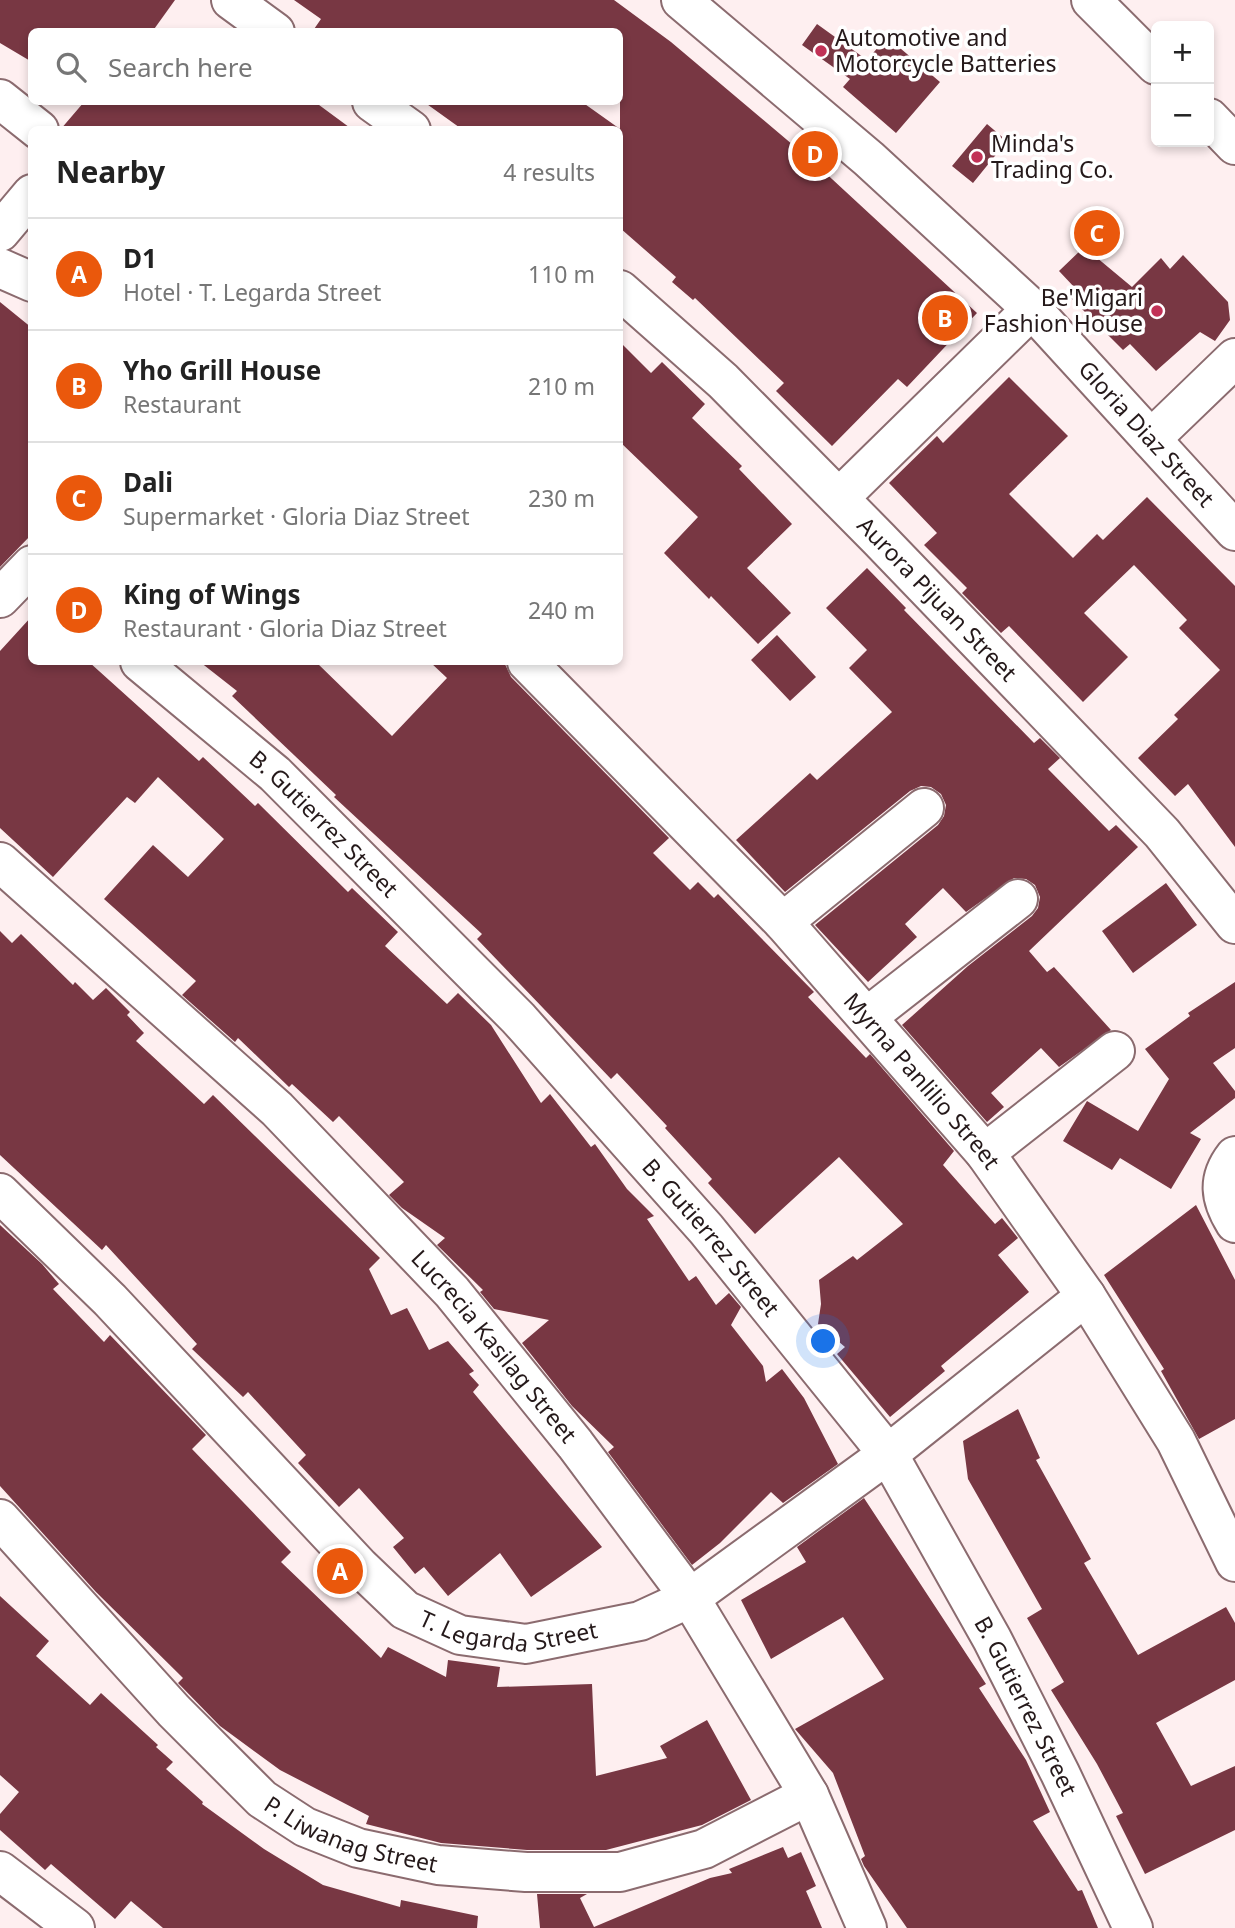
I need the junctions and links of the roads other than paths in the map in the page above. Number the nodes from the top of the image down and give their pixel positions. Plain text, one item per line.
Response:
1 (232, 0) edge
2 (681, 0) edge
3 (1091, 0) edge
4 (270, 28) edge
5 (1151, 60) edge
6 (0, 99) edge
7 (376, 105) edge
8 (1214, 123) edge
9 (34, 126) edge
10 (405, 126) edge
11 (1235, 145) edge
12 (28, 199) edge
13 (0, 232) edge
14 (0, 268) edge
15 (28, 280) edge
16 (623, 293) edge
17 (1032, 309) junction
18 (1235, 358) edge
19 (1151, 439) junction
20 (839, 498) junction
21 (1235, 531) edge
22 (28, 571) edge
23 (0, 598) edge
24 (144, 665) edge
25 (530, 665) edge
26 (924, 808) dead end
27 (0, 862) edge
28 (1018, 899) dead end
29 (783, 922) junction
30 (1235, 924) edge
31 (867, 1017) junction
32 (1115, 1051) dead end
33 (985, 1153) junction
34 (1235, 1156) edge
35 (0, 1193) edge
36 (1235, 1223) edge
37 (1086, 1296) junction
38 (888, 1454) junction
39 (0, 1519) edge
40 (1235, 1562) edge
41 (690, 1598) junction
42 (809, 1795) junction
43 (0, 1871) edge
44 (75, 1928) edge
45 (867, 1928) edge
46 (1133, 1928) edge

1 - 4 street
2 - 17 street, Gloria Diaz Street
3 - 5 street
6 - 9 street
7 - 10 street
8 - 11 street
12 - 13 street
14 - 15 street
16 - 20 street, Aurora Pijuan Street
17 - 19 street, Gloria Diaz Street
17 - 20 street
18 - 19 street
19 - 21 street, Gloria Diaz Street
20 - 30 street, Aurora Pijuan Street
22 - 23 street
24 - 38 street, B. Gutierrez Street
25 - 29 street, Myrna Panlilio Street
26 - 29 street
27 - 41 street, Lucrecia Kasilag Street
28 - 31 street
29 - 31 street, Myrna Panlilio Street
31 - 33 street, Myrna Panlilio Street
32 - 33 street
33 - 37 street, Myrna Panlilio Street
34 - 36 street
35 - 41 street, T. Legarda Street
37 - 38 street, T. Legarda Street
37 - 40 street, Myrna Panlilio Street
38 - 41 street, T. Legarda Street
38 - 46 street, B. Gutierrez Street
39 - 42 street, P. Liwanag Street
41 - 42 street, Lucrecia Kasilag Street
42 - 45 street, Lucrecia Kasilag Street
43 - 44 street

